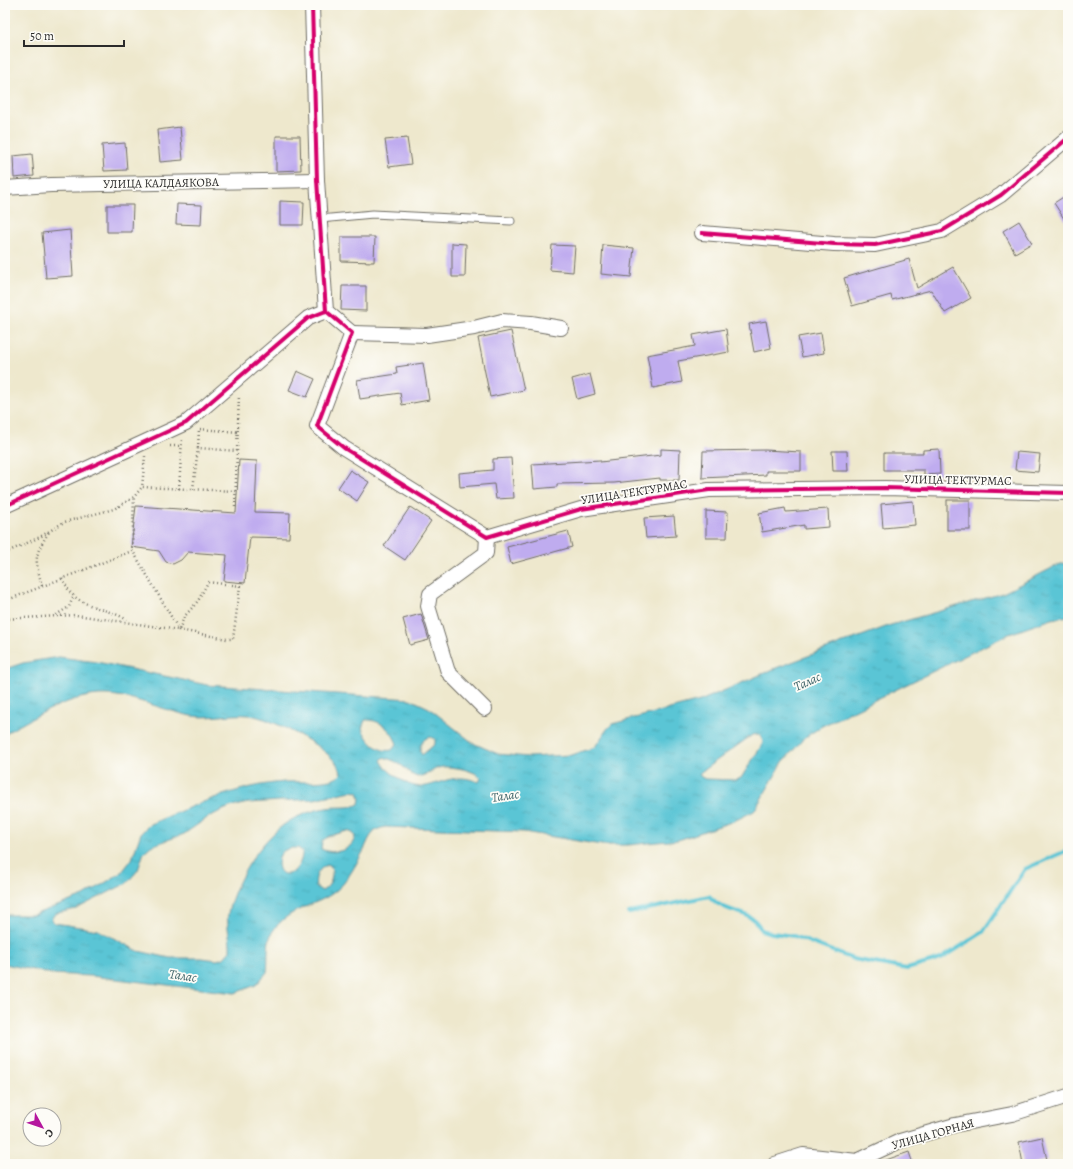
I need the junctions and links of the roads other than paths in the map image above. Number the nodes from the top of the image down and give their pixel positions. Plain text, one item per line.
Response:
1 (312, 5) edge
2 (1068, 138) edge
3 (317, 180) junction
4 (5, 188) edge
5 (320, 219) junction
6 (511, 221) dead end
7 (702, 233) dead end
8 (326, 311) junction
9 (561, 328) dead end
10 (352, 333) junction
11 (1068, 493) edge
12 (5, 506) edge
13 (487, 537) junction
14 (485, 709) dead end
15 (1068, 1096) edge
16 (775, 1164) edge

1 - 3 street
2 - 7 street
3 - 4 street, УЛИЦА КАЛДАЯКОВА
3 - 5 street
5 - 6 lane
5 - 8 street
8 - 10 street
8 - 12 street
9 - 10 street
10 - 13 street
11 - 13 street, УЛИЦА ТЕКТУРМАС
13 - 14 street
15 - 16 street, УЛИЦА ГОРНАЯ

